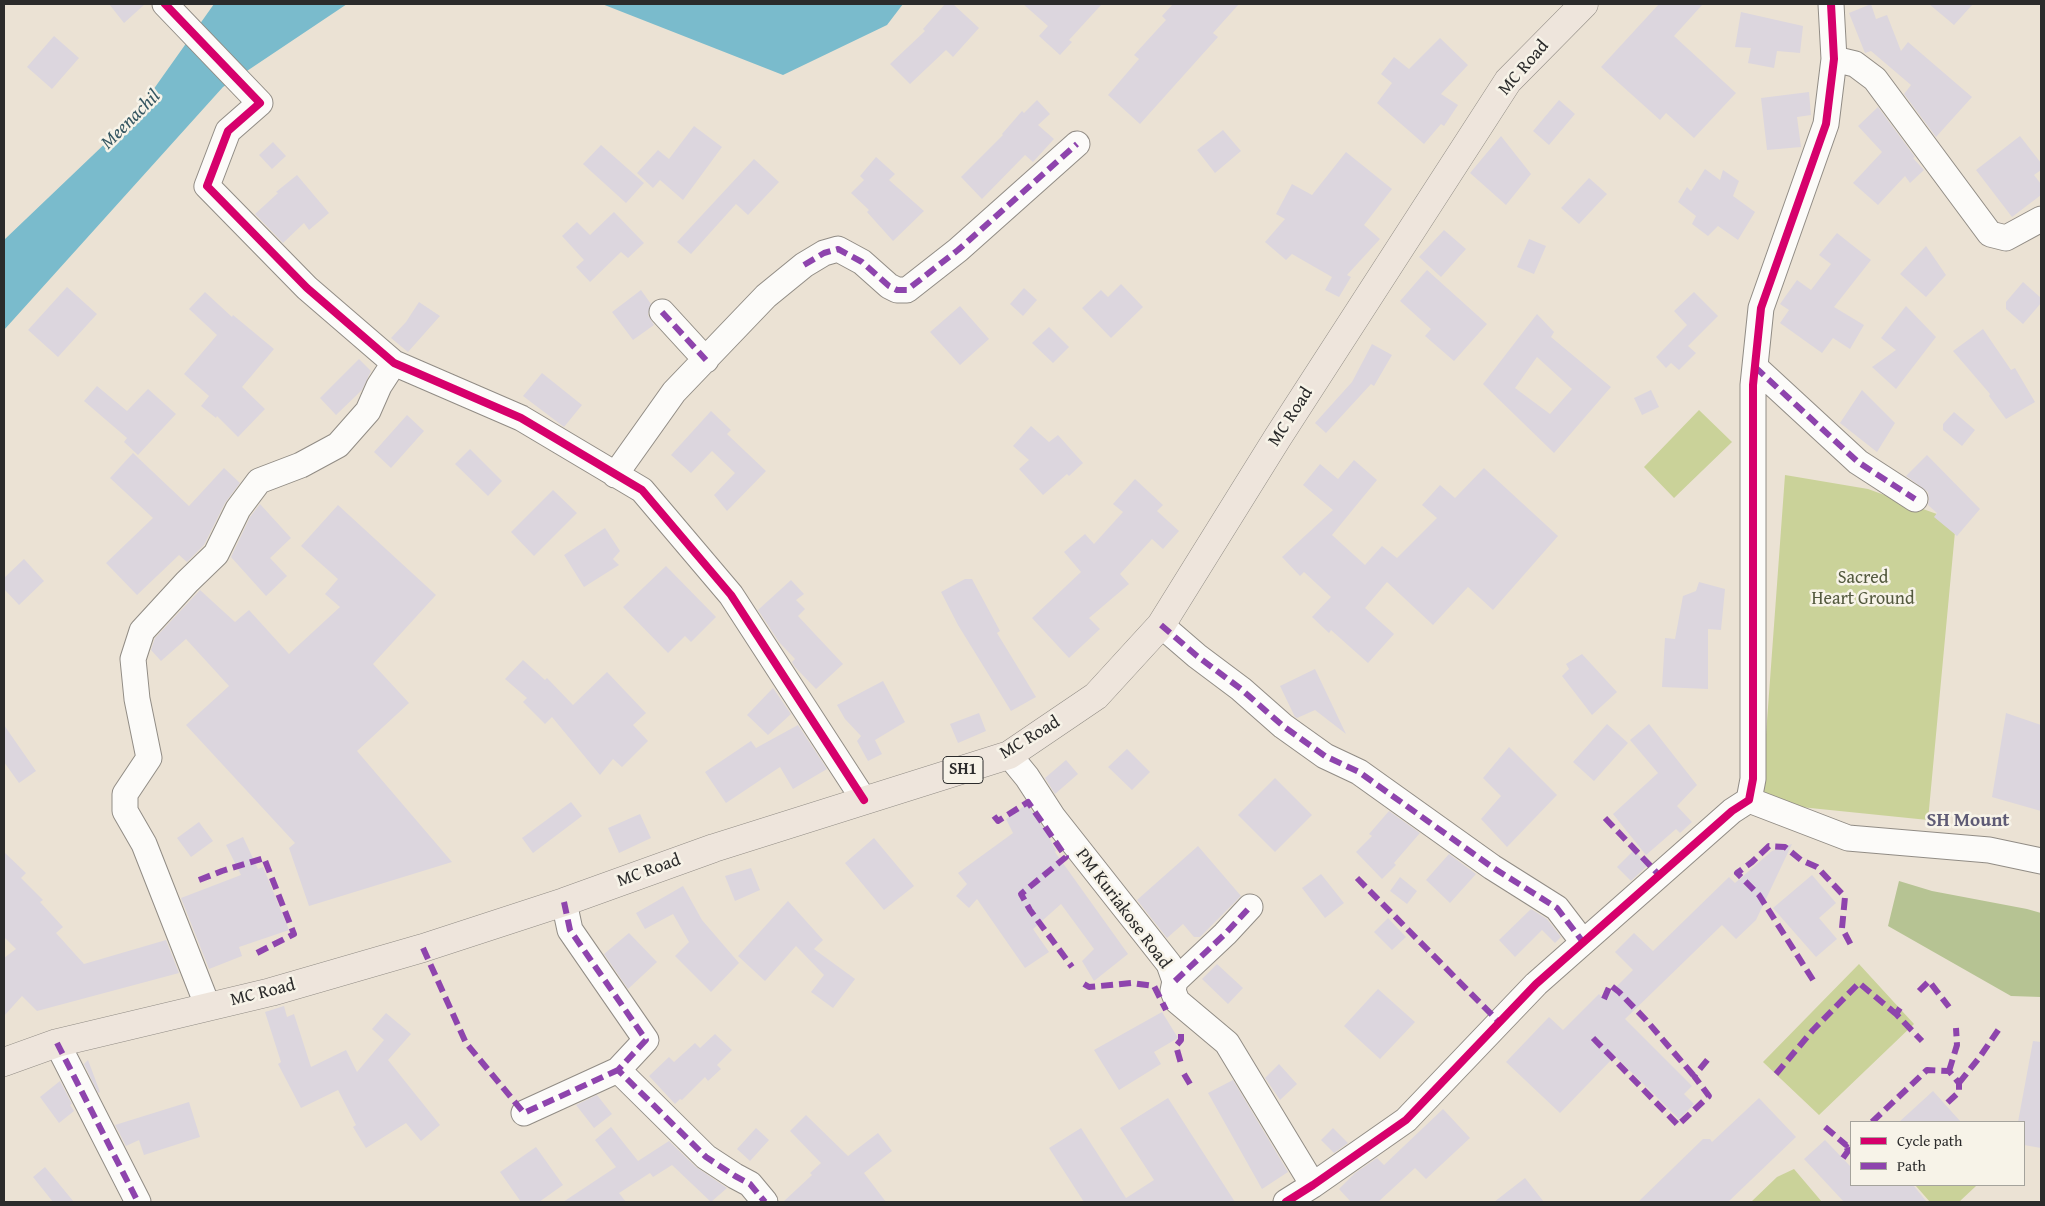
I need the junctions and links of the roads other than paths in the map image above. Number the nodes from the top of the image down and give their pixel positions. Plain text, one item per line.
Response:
1 (1584, 4) edge
2 (1831, 4) edge
3 (166, 5) edge
4 (1834, 59) junction
5 (1077, 144) dead end
6 (2041, 219) edge
7 (662, 312) dead end
8 (706, 360) junction
9 (394, 363) junction
10 (1755, 367) junction
11 (616, 474) junction
12 (1915, 499) dead end
13 (1162, 625) junction
14 (1009, 755) junction
15 (864, 800) junction
16 (1749, 800) junction
17 (2041, 861) edge
18 (564, 902) junction
19 (1250, 907) dead end
20 (1583, 942) junction
21 (1175, 980) junction
22 (208, 1007) junction
23 (57, 1043) junction
24 (4, 1062) edge
25 (618, 1070) junction
26 (524, 1113) dead end
27 (1313, 1185) junction
28 (138, 1202) edge
29 (765, 1202) edge
30 (1286, 1202) edge

1 - 13 main road, MC Road / SH1
2 - 4 street
3 - 9 street
4 - 6 street
4 - 10 street
5 - 8 street
7 - 8 street
8 - 11 street
9 - 11 street
9 - 22 street
10 - 12 street
10 - 16 street
11 - 15 street
13 - 14 main road, MC Road / SH1
13 - 20 street
14 - 15 main road, MC Road / SH1
14 - 21 street, PM Kuriakose Road
15 - 18 main road, MC Road / SH1
16 - 17 street
16 - 20 street
18 - 22 main road, MC Road / SH1
18 - 25 street
19 - 21 street
20 - 27 street
21 - 27 street, PM Kuriakose Road
22 - 23 main road, MC Road / SH1
23 - 24 main road, MC Road / SH1
23 - 28 street
25 - 26 street
25 - 29 street
27 - 30 street

